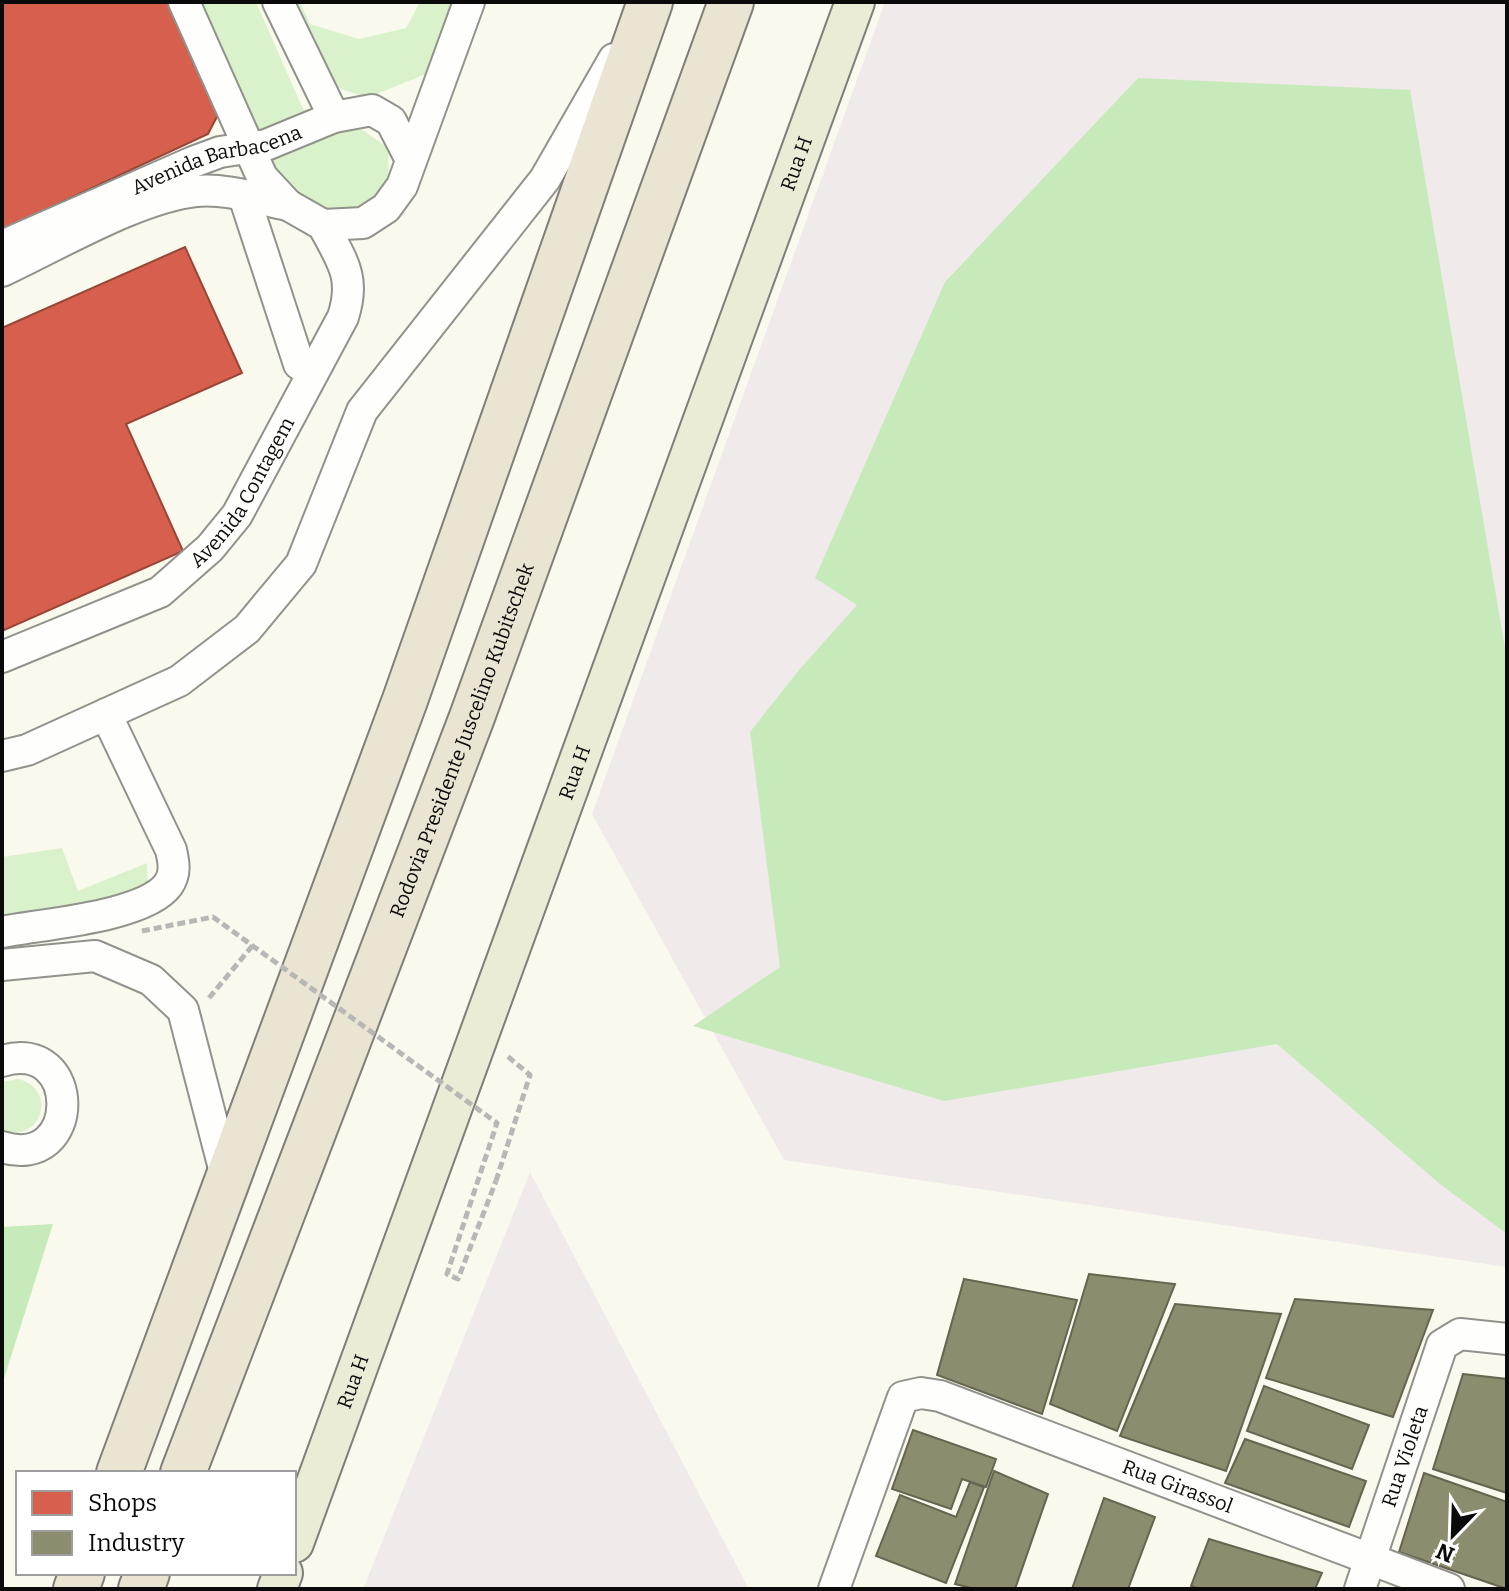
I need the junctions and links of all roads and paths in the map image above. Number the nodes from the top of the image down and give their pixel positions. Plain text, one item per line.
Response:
1 (184, 2) edge
2 (278, 2) edge
3 (469, 2) edge
4 (648, 2) edge
5 (731, 2) edge
6 (855, 2) edge
7 (334, 117) junction
8 (250, 148) junction
9 (411, 160) junction
10 (244, 196) junction
11 (288, 205) junction
12 (323, 225) junction
13 (2, 246) edge
14 (2, 271) edge
15 (299, 364) dead end
16 (2, 657) edge
17 (106, 714) junction
18 (2, 756) edge
19 (142, 931) dead end
20 (2, 932) edge
21 (253, 945) junction
22 (2, 965) edge
23 (213, 996) dead end
24 (481, 1035) junction
25 (2, 1061) edge
26 (459, 1095) junction
27 (2, 1147) edge
28 (227, 1180) junction
29 (1507, 1339) edge
30 (120, 1471) edge
31 (184, 1471) edge
32 (296, 1538) edge
33 (1370, 1560) junction
34 (834, 1589) edge
35 (1360, 1589) edge
36 (1449, 1589) edge

1 - 8 street
2 - 7 street
3 - 9 street
4 - 17 street
4 - 28 highway
5 - 31 highway, Rodovia Presidente Juscelino Kubitschek
6 - 24 main road, Rua H
7 - 8 street, Avenida Barbacena
7 - 9 street, Avenida Barbacena
8 - 11 street
8 - 13 street, Avenida Barbacena
9 - 12 street
10 - 11 street
10 - 14 street, Avenida Barbacena
10 - 15 street
11 - 12 street
12 - 16 street, Avenida Contagem
17 - 18 street
17 - 20 street
19 - 21 path, bridge
21 - 23 path
21 - 26 path, bridge
22 - 28 street
24 - 26 main road, Rua H
24 - 26 path, bridge
25 - 27 street
26 - 32 main road, Rua H
28 - 30 highway
29 - 33 street, Rua Violeta
33 - 34 street, Rua Girassol
33 - 35 street, Rua Violeta
33 - 36 street, Rua Girassol

